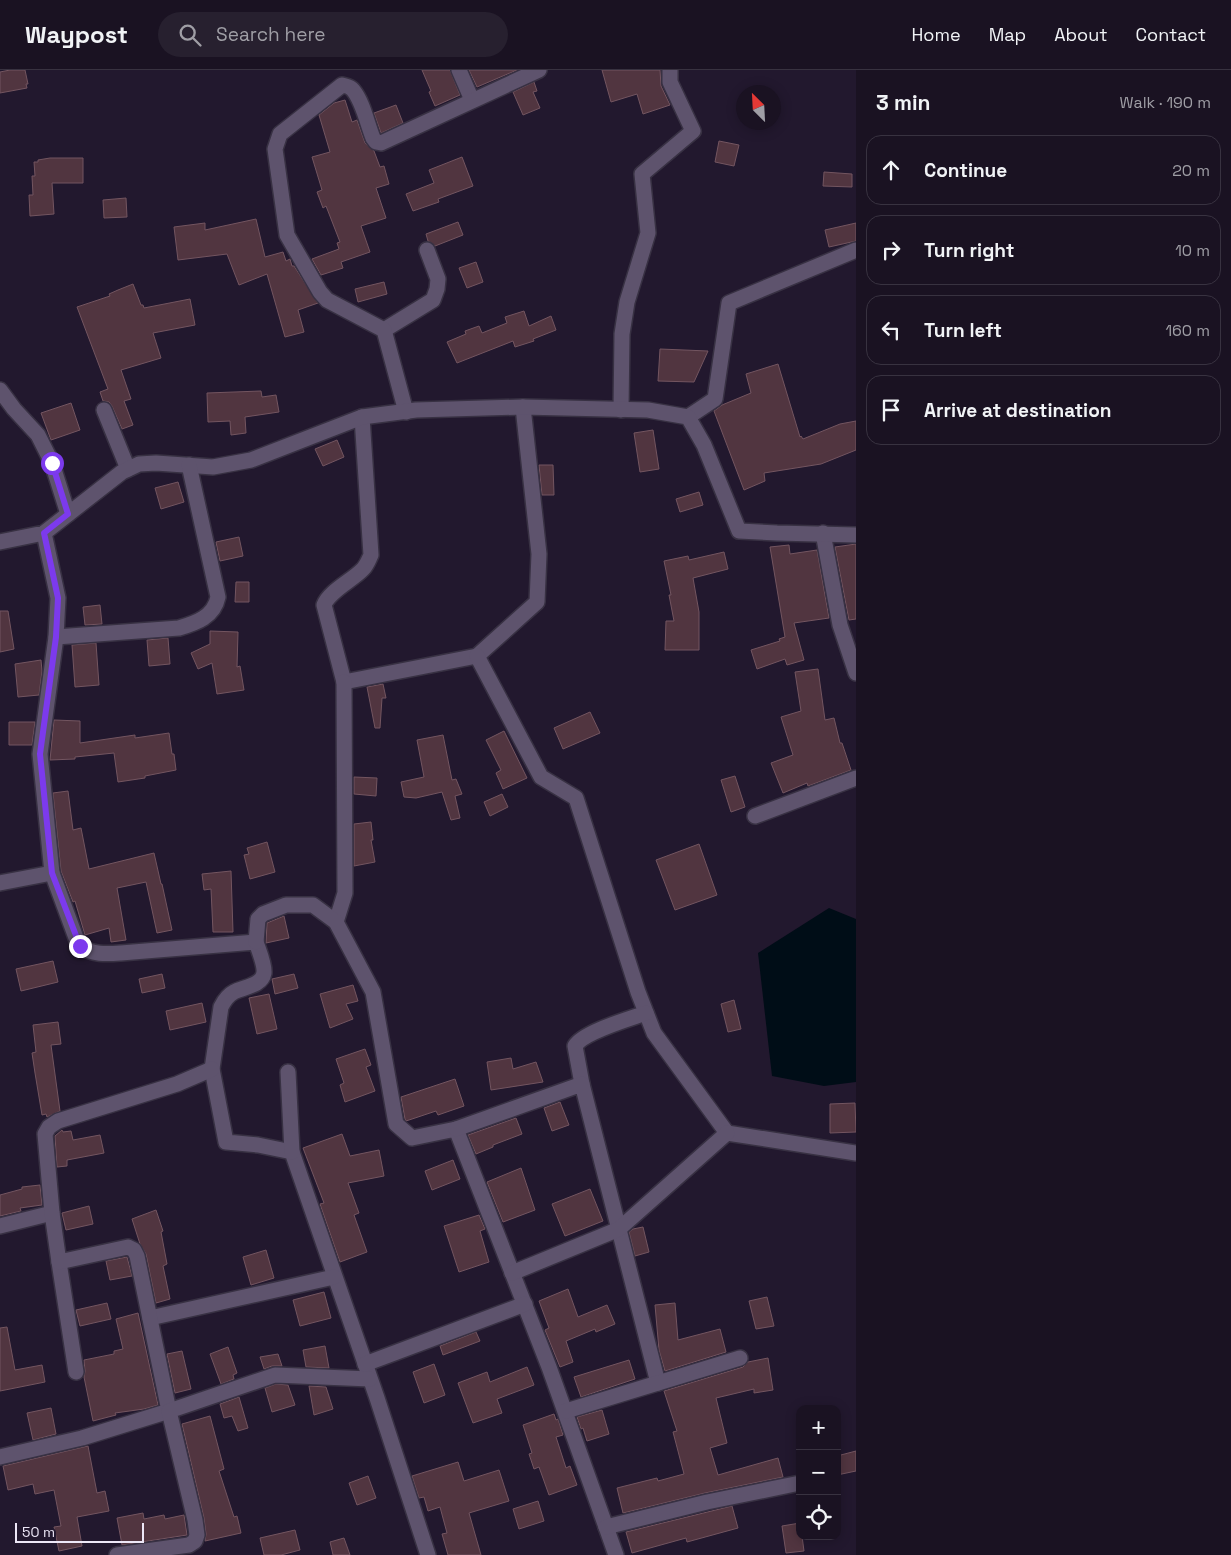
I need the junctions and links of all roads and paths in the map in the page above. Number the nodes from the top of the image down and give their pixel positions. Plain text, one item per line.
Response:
1 (459, 70) edge
2 (539, 70) edge
3 (670, 70) edge
4 (472, 100) junction
5 (427, 250) dead end
6 (856, 250) edge
7 (384, 330) junction
8 (0, 390) edge
9 (523, 407) junction
10 (104, 410) dead end
11 (621, 410) junction
12 (406, 412) junction
13 (362, 417) junction
14 (688, 417) junction
15 (189, 465) junction
16 (128, 469) junction
17 (68, 514) junction
18 (44, 533) junction
19 (824, 534) junction
20 (856, 535) edge
21 (0, 542) edge
22 (56, 637) junction
23 (477, 656) junction
24 (856, 672) edge
25 (344, 682) junction
26 (856, 778) edge
27 (755, 816) dead end
28 (52, 873) junction
29 (0, 884) edge
30 (336, 922) junction
31 (256, 942) junction
32 (646, 1013) junction
33 (212, 1069) junction
34 (288, 1072) dead end
35 (582, 1084) junction
36 (456, 1129) junction
37 (727, 1132) junction
38 (292, 1152) junction
39 (856, 1153) edge
40 (52, 1213) junction
41 (0, 1226) edge
42 (618, 1229) junction
43 (59, 1262) junction
44 (512, 1273) junction
45 (334, 1276) junction
46 (525, 1304) junction
47 (150, 1318) junction
48 (740, 1358) dead end
49 (365, 1364) junction
50 (76, 1372) dead end
51 (370, 1379) junction
52 (658, 1383) junction
53 (170, 1411) junction
54 (566, 1411) junction
55 (0, 1456) edge
56 (796, 1484) edge
57 (606, 1527) junction
58 (117, 1555) edge
59 (428, 1555) edge
60 (616, 1555) edge

1 - 4 street
2 - 4 street
3 - 11 street
4 - 7 street
5 - 7 street
6 - 14 street
7 - 12 street
8 - 17 street
9 - 11 street
9 - 12 street
9 - 23 street
10 - 16 street
11 - 14 street
12 - 13 street
13 - 15 street
13 - 25 street
14 - 19 street
15 - 16 street
15 - 22 street
16 - 17 street
17 - 18 street
18 - 21 street
18 - 22 street
19 - 20 street
19 - 24 street
22 - 28 street
23 - 25 street
23 - 32 street
25 - 30 street
26 - 27 street
28 - 29 street
28 - 31 street
30 - 31 street
30 - 36 street
31 - 33 street
32 - 35 street
32 - 37 street
33 - 38 street
33 - 40 street
34 - 38 street
35 - 36 street
35 - 42 street
36 - 44 street
37 - 39 street
37 - 42 street
38 - 45 street
40 - 41 street
40 - 43 street
42 - 44 street
42 - 52 street
43 - 47 street
43 - 50 street
44 - 46 street
45 - 47 street
45 - 49 street
46 - 49 street
46 - 54 street
47 - 53 street
48 - 52 street
49 - 51 street
51 - 53 street
51 - 59 street
52 - 54 street
53 - 55 street
53 - 58 street
54 - 57 street
56 - 57 street
57 - 60 street

